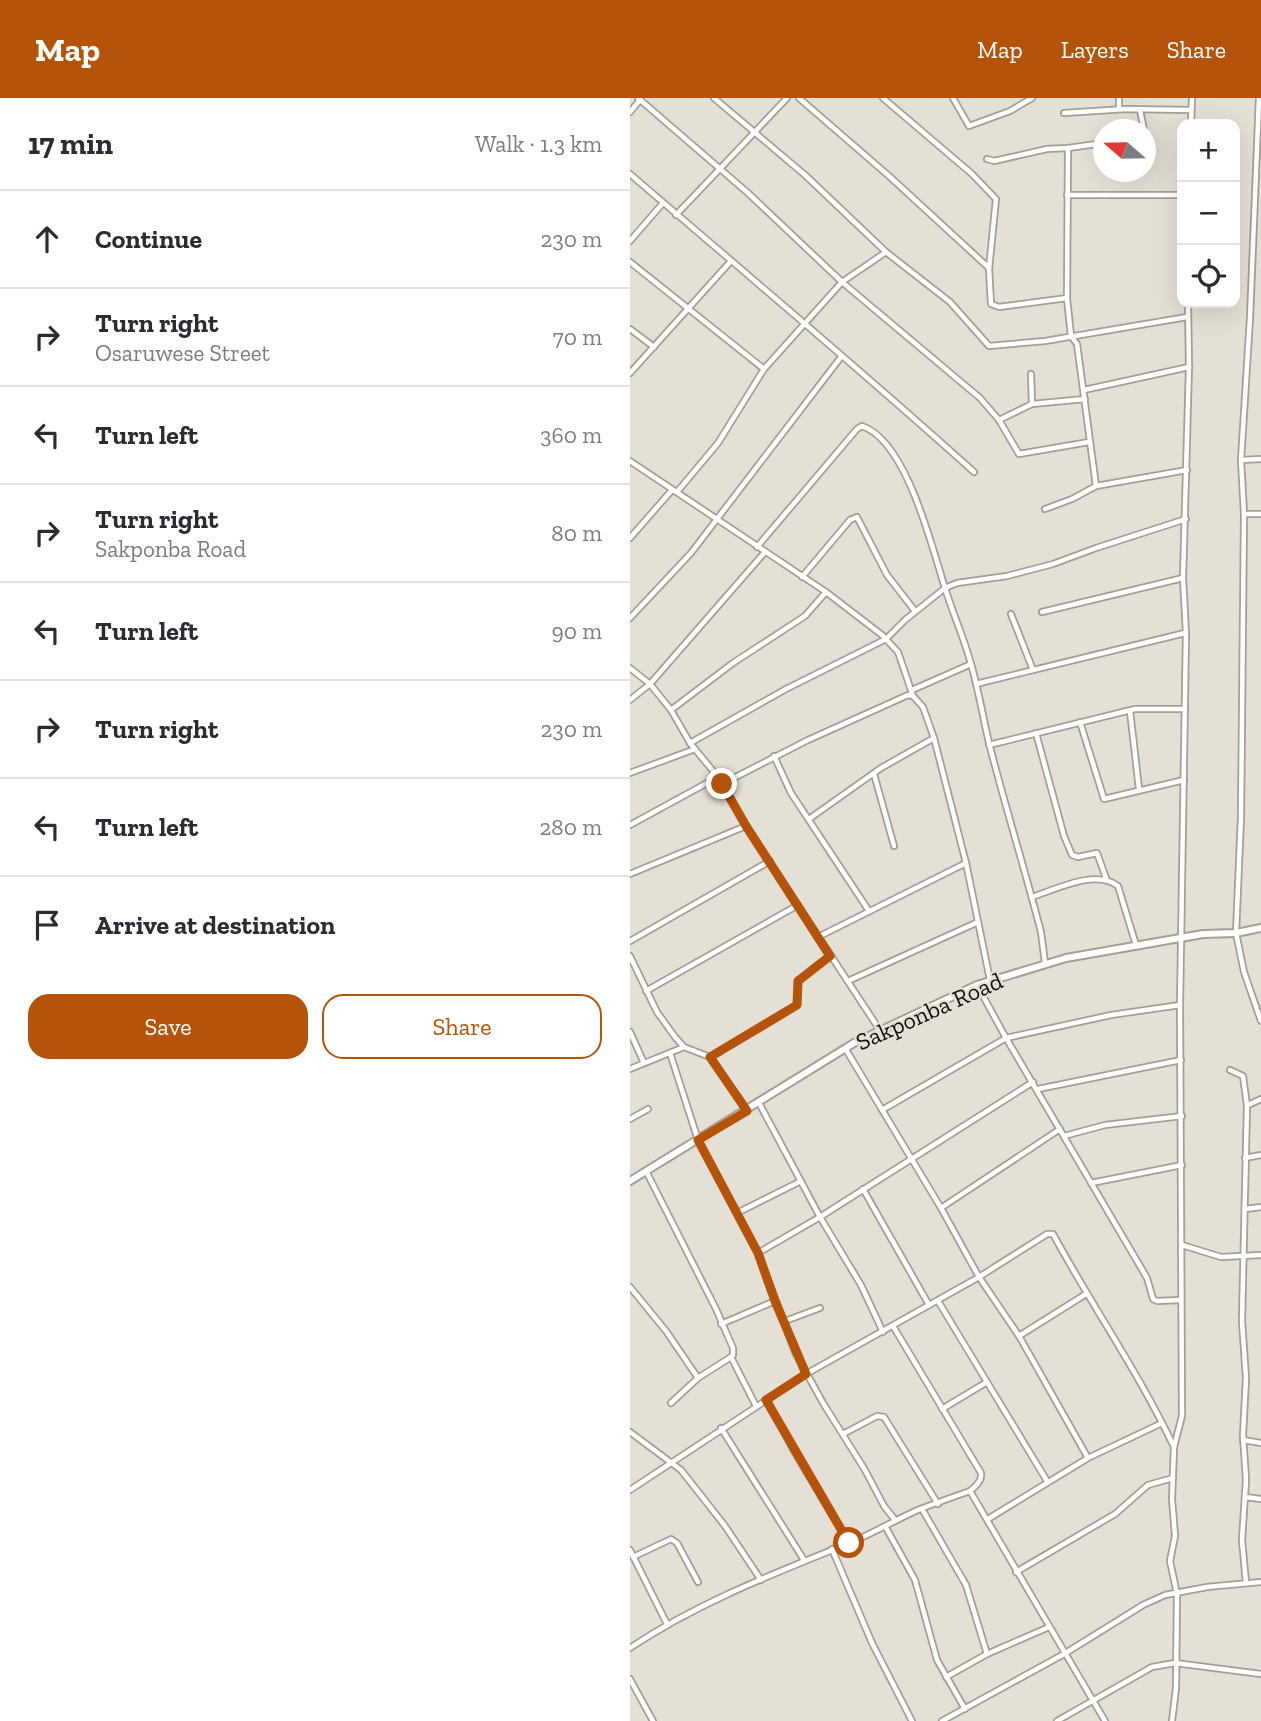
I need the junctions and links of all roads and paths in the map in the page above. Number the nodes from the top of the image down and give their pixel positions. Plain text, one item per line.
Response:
1 (714, 98) edge
2 (787, 98) edge
3 (799, 98) edge
4 (883, 98) edge
5 (953, 98) edge
6 (1032, 98) edge
7 (1119, 98) edge
8 (1192, 98) edge
9 (1259, 98) edge
10 (639, 99) edge
11 (1119, 109) junction
12 (1140, 110) junction
13 (1191, 110) junction
14 (630, 111) edge
15 (1064, 113) dead end
16 (1142, 119) edge
17 (1191, 119) edge
18 (755, 134) junction
19 (1093, 145) edge
20 (1068, 148) junction
21 (987, 159) dead end
22 (720, 170) junction
23 (630, 174) edge
24 (1067, 195) junction
25 (1177, 195) edge
26 (663, 203) junction
27 (676, 215) junction
28 (630, 241) edge
29 (886, 252) junction
30 (731, 261) junction
31 (630, 262) edge
32 (989, 269) junction
33 (842, 282) junction
34 (1067, 298) junction
35 (1188, 308) edge
36 (687, 309) junction
37 (1187, 317) junction
38 (804, 324) junction
39 (630, 329) edge
40 (1071, 336) junction
41 (654, 347) junction
42 (841, 357) junction
43 (1189, 367) junction
44 (764, 369) junction
45 (630, 373) edge
46 (1031, 374) dead end
47 (1084, 390) junction
48 (1085, 399) junction
49 (1032, 404) junction
50 (999, 420) junction
51 (1089, 442) junction
52 (1261, 459) edge
53 (1241, 460) junction
54 (630, 461) edge
55 (1187, 470) junction
56 (974, 472) dead end
57 (1096, 486) junction
58 (675, 491) junction
59 (1045, 509) dead end
60 (1244, 514) junction
61 (1261, 514) edge
62 (717, 519) junction
63 (1186, 519) junction
64 (630, 538) edge
65 (757, 547) junction
66 (765, 552) junction
67 (802, 577) junction
68 (1183, 578) junction
69 (945, 588) junction
70 (825, 593) junction
71 (915, 611) junction
72 (1042, 612) dead end
73 (1011, 614) dead end
74 (630, 618) edge
75 (1186, 632) junction
76 (886, 639) junction
77 (971, 664) junction
78 (630, 668) edge
79 (1033, 670) junction
80 (650, 684) junction
81 (975, 684) junction
82 (912, 693) junction
83 (630, 700) edge
84 (1185, 709) junction
85 (671, 710) junction
86 (1130, 710) junction
87 (1080, 722) junction
88 (1036, 733) junction
89 (934, 738) junction
90 (690, 743) junction
91 (989, 745) junction
92 (695, 749) junction
93 (774, 756) junction
94 (630, 773) edge
95 (874, 774) junction
96 (718, 777) junction
97 (868, 779) junction
98 (1184, 780) junction
99 (876, 782) junction
100 (722, 784) junction
101 (1139, 789) junction
102 (808, 819) junction
103 (630, 825) edge
104 (746, 826) junction
105 (894, 846) dead end
106 (770, 861) junction
107 (966, 863) junction
108 (630, 874) edge
109 (1106, 878) junction
110 (1032, 897) junction
111 (798, 905) junction
112 (869, 911) junction
113 (978, 922) junction
114 (1261, 928) edge
115 (1236, 933) junction
116 (818, 937) junction
117 (1183, 937) junction
118 (630, 941) edge
119 (1136, 945) junction
120 (630, 956) edge
121 (830, 956) junction
122 (1045, 963) junction
123 (990, 980) junction
124 (848, 981) junction
125 (977, 985) junction
126 (646, 991) junction
127 (1180, 1005) junction
128 (1261, 1021) edge
129 (879, 1030) junction
130 (630, 1032) edge
131 (1006, 1038) junction
132 (684, 1047) junction
133 (845, 1048) junction
134 (670, 1053) junction
135 (710, 1057) junction
136 (1181, 1060) junction
137 (644, 1063) junction
138 (630, 1069) edge
139 (1230, 1070) dead end
140 (1033, 1082) junction
141 (1038, 1089) junction
142 (1261, 1099) edge
143 (760, 1103) junction
144 (1247, 1106) junction
145 (648, 1109) dead end
146 (882, 1110) junction
147 (747, 1111) junction
148 (1182, 1115) junction
149 (630, 1119) edge
150 (1060, 1129) junction
151 (1064, 1136) junction
152 (698, 1140) junction
153 (1261, 1156) edge
154 (911, 1158) junction
155 (1245, 1158) junction
156 (1182, 1164) junction
157 (646, 1171) junction
158 (630, 1181) edge
159 (801, 1181) junction
160 (1091, 1183) junction
161 (863, 1189) junction
162 (1261, 1207) edge
163 (941, 1208) junction
164 (1245, 1209) junction
165 (737, 1213) junction
166 (820, 1217) junction
167 (1182, 1244) junction
168 (758, 1253) junction
169 (1245, 1255) junction
170 (1261, 1255) edge
171 (979, 1276) junction
172 (630, 1287) edge
173 (1086, 1294) junction
174 (1181, 1300) junction
175 (775, 1301) junction
176 (937, 1301) junction
177 (929, 1305) junction
178 (820, 1308) dead end
179 (785, 1321) junction
180 (721, 1324) junction
181 (893, 1326) junction
182 (883, 1332) junction
183 (1019, 1336) junction
184 (731, 1357) junction
185 (806, 1374) junction
186 (698, 1378) junction
187 (987, 1382) junction
188 (766, 1400) junction
189 (671, 1403) dead end
190 (756, 1406) junction
191 (942, 1409) junction
192 (1162, 1423) junction
193 (720, 1428) junction
194 (630, 1432) edge
195 (843, 1434) junction
196 (1243, 1440) junction
197 (1261, 1443) edge
198 (1174, 1447) junction
199 (1088, 1458) junction
200 (673, 1462) junction
201 (1172, 1478) junction
202 (1047, 1481) junction
203 (630, 1490) edge
204 (970, 1491) junction
205 (1245, 1497) junction
206 (1261, 1499) edge
207 (938, 1504) junction
208 (922, 1509) junction
209 (988, 1519) junction
210 (895, 1520) junction
211 (885, 1526) junction
212 (849, 1543) junction
213 (832, 1549) junction
214 (630, 1550) edge
215 (633, 1557) junction
216 (804, 1560) junction
217 (1016, 1572) junction
218 (761, 1580) junction
219 (698, 1582) dead end
220 (1261, 1582) edge
221 (1246, 1583) junction
222 (1177, 1594) junction
223 (667, 1624) junction
224 (1049, 1627) junction
225 (630, 1648) edge
226 (987, 1654) junction
227 (1064, 1654) junction
228 (1175, 1663) junction
229 (1261, 1674) edge
230 (946, 1676) junction
231 (630, 1680) edge
232 (1094, 1700) junction
233 (965, 1709) junction
234 (653, 1721) edge
235 (912, 1721) edge
236 (942, 1721) edge
237 (1058, 1721) edge
238 (1105, 1721) edge
239 (1172, 1721) edge

1 - 18 street
2 - 18 street
3 - 32 street
4 - 32 street
5 - 6 street
7 - 11 street
8 - 13 street
9 - 53 street
10 - 14 street
10 - 22 street
11 - 12 street
11 - 15 street
12 - 13 street
12 - 16 street
13 - 17 street
18 - 22 street
18 - 29 street
19 - 20 street
20 - 21 street
20 - 24 street
22 - 27 street
22 - 33 street
23 - 26 street
24 - 25 street
24 - 34 street
26 - 27 street
26 - 28 street
27 - 30 street
29 - 33 street
29 - 40 street
30 - 36 street
30 - 38 street
31 - 36 street
32 - 34 street
33 - 38 street
33 - 50 street
34 - 40 street
35 - 37 street
36 - 41 street
36 - 44 street
37 - 40 street
37 - 43 street
38 - 42 street
38 - 44 street
39 - 41 street
40 - 47 street
41 - 45 street
42 - 56 street
42 - 62 street
43 - 47 street
43 - 55 street
44 - 58 street
46 - 49 street
47 - 48 street
48 - 49 street
48 - 51 street
49 - 50 street
50 - 51 street
51 - 57 street
52 - 53 street
53 - 60 street
54 - 58 street
55 - 57 street
55 - 63 street
57 - 59 street
58 - 62 street
58 - 64 street
60 - 61 street
60 - 115 street
62 - 65 street
62 - 74 street
63 - 68 street
63 - 69 street
65 - 66 street
65 - 69 street
66 - 67 street
66 - 80 street
67 - 70 street
67 - 71 street
68 - 72 street
68 - 75 street
69 - 71 street
69 - 77 street
70 - 76 street
70 - 85 street
71 - 76 street
73 - 79 street
75 - 79 street
75 - 84 street
76 - 82 street
76 - 90 street
77 - 81 street
77 - 82 street
78 - 80 street
79 - 81 street
80 - 83 street
80 - 85 street
81 - 91 street
82 - 89 street
82 - 93 street
84 - 86 street
84 - 98 street
85 - 90 street
86 - 87 street
86 - 101 street
87 - 88 street
87 - 101 street
88 - 91 street
88 - 109 street
89 - 95 street
89 - 107 street
90 - 92 street
91 - 110 street
92 - 94 street
92 - 96 street
93 - 100 street
93 - 102 street
95 - 97 street
95 - 99 street
96 - 100 street
96 - 103 street
97 - 99 street
97 - 102 street
98 - 101 street
98 - 117 street
99 - 105 street
100 - 104 street
102 - 112 street
104 - 106 street
104 - 108 street
106 - 111 street
106 - 118 street
107 - 112 street
107 - 113 street
109 - 110 street
109 - 119 street
110 - 122 street
111 - 116 street
111 - 126 street
112 - 116 street
113 - 123 street
113 - 124 street
114 - 115 main road, Sakponba Road
115 - 117 main road, Sakponba Road
115 - 128 street
116 - 121 street
117 - 119 main road, Sakponba Road
117 - 127 street
119 - 122 main road, Sakponba Road
120 - 126 street
121 - 124 street
121 - 135 street
122 - 123 main road, Sakponba Road
123 - 125 main road, Sakponba Road
124 - 129 street
125 - 129 main road, Sakponba Road
125 - 131 street
126 - 132 street
127 - 131 street
127 - 136 street
129 - 133 main road, Sakponba Road
130 - 137 street
131 - 140 street
131 - 146 street
132 - 134 street
132 - 135 street
133 - 143 main road, Sakponba Road
133 - 146 street
134 - 137 street
134 - 152 street
135 - 147 street
136 - 141 street
136 - 148 street
137 - 138 street
139 - 144 street
140 - 141 street
140 - 154 street
141 - 150 street
142 - 144 street
143 - 147 main road, Sakponba Road
143 - 159 street
144 - 155 street
145 - 149 street
146 - 154 street
147 - 152 main road, Sakponba Road
148 - 151 street
148 - 156 street
150 - 151 street
150 - 163 street
151 - 160 street
152 - 157 main road, Sakponba Road
152 - 165 street
153 - 155 street
154 - 161 street
154 - 163 street
155 - 164 street
156 - 160 street
156 - 167 street
157 - 158 main road, Sakponba Road
157 - 180 street
159 - 165 street
159 - 166 street
160 - 174 street
161 - 166 street
161 - 177 street
162 - 164 street
163 - 171 street
164 - 169 street
165 - 168 street
166 - 168 street
166 - 182 street
167 - 169 street
167 - 174 street
168 - 175 street
169 - 170 street
169 - 196 street
171 - 173 street
171 - 176 street
171 - 183 street
172 - 186 street
173 - 183 street
173 - 192 street
174 - 198 street
175 - 179 street
175 - 180 street
176 - 177 street
176 - 187 street
177 - 181 street
178 - 179 street
179 - 185 street
180 - 184 street
181 - 182 street
181 - 191 street
182 - 185 street
183 - 199 street
184 - 186 street
184 - 190 street
185 - 188 street
185 - 195 street
186 - 189 street
187 - 191 street
187 - 202 street
188 - 190 street
188 - 212 street
190 - 193 street
191 - 204 street
192 - 198 street
192 - 199 street
193 - 200 street
193 - 216 street
194 - 200 street
195 - 207 street
195 - 210 street
196 - 197 street
196 - 205 street
198 - 201 street
199 - 202 street
200 - 203 street
200 - 218 street
201 - 217 street
201 - 222 street
202 - 209 street
204 - 207 street
204 - 209 street
205 - 206 street
205 - 221 street
207 - 208 street
208 - 210 street
208 - 226 street
209 - 217 street
210 - 211 street
211 - 212 street
211 - 230 street
212 - 213 street
213 - 216 street
213 - 235 street
214 - 215 street
215 - 219 street
215 - 223 street
216 - 218 street
217 - 224 street
218 - 223 street
220 - 221 street
221 - 222 street
222 - 227 street
222 - 228 street
223 - 225 street
224 - 226 street
224 - 227 street
226 - 230 street
227 - 232 street
227 - 233 street
228 - 229 street
228 - 232 street
228 - 239 street
230 - 233 street
231 - 234 street
232 - 237 street
232 - 238 street
233 - 236 street

